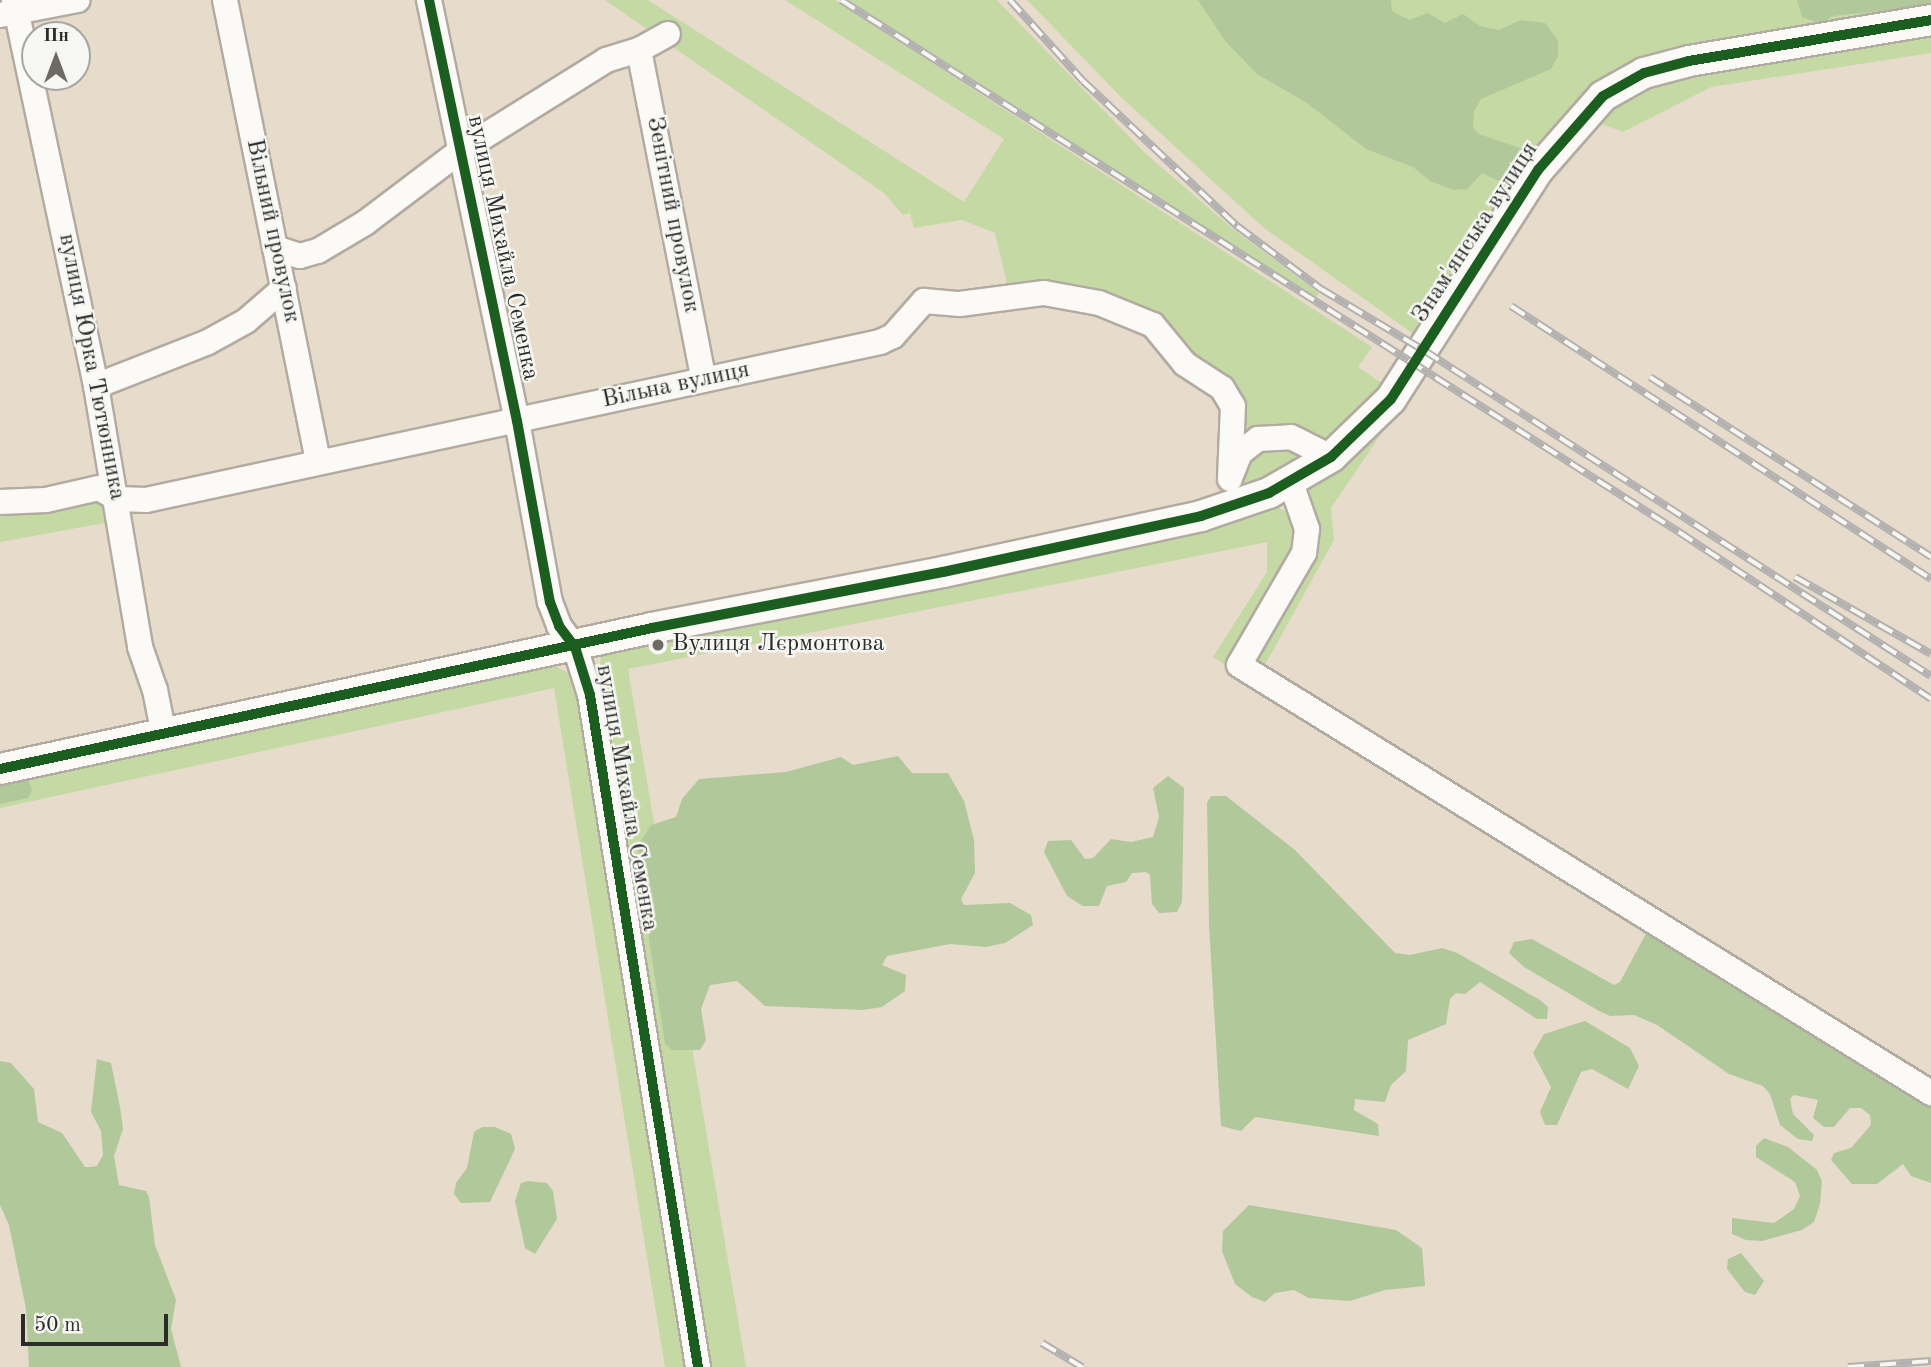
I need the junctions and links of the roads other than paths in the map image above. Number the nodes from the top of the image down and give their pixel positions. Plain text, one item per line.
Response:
1 (78, 0) edge
2 (225, 0) edge
3 (429, 0) edge
4 (11, 9) edge
5 (1931, 20) edge
6 (668, 34) dead end
7 (639, 50) junction
8 (459, 152) junction
9 (275, 248) junction
10 (284, 288) junction
11 (704, 380) junction
12 (96, 386) junction
13 (517, 421) junction
14 (1331, 457) junction
15 (318, 462) junction
16 (1291, 483) junction
17 (1229, 494) junction
18 (118, 499) junction
19 (0, 502) edge
20 (575, 647) junction
21 (164, 735) junction
22 (0, 769) edge
23 (1931, 1093) edge
24 (698, 1367) edge

1 - 4 street
2 - 9 street, Вільний провулок
3 - 8 street, вулиця Михайла Семенка
4 - 12 street, вулиця Юрка Тютюнника
5 - 14 street, Знам'янська вулиця
6 - 7 street
7 - 8 street
7 - 11 street, Зенітний провулок
8 - 9 street
8 - 13 street, вулиця Михайла Семенка
9 - 10 street, Вільний провулок
10 - 12 street
10 - 15 street, Вільний провулок
11 - 13 street, Вільна вулиця
11 - 17 street, Вільна вулиця
12 - 18 street, вулиця Юрка Тютюнника
13 - 15 street, Вільна вулиця
13 - 20 street, вулиця Михайла Семенка
14 - 16 street, Знам'янська вулиця
14 - 17 street
15 - 18 street, Вільна вулиця
16 - 17 street, Знам'янська вулиця
16 - 23 street
17 - 20 street, Знам'янська вулиця
18 - 19 street, Вільна вулиця
18 - 21 street, вулиця Юрка Тютюнника
20 - 21 street, Знам'янська вулиця
20 - 24 street, вулиця Михайла Семенка
21 - 22 street, Знам'янська вулиця

